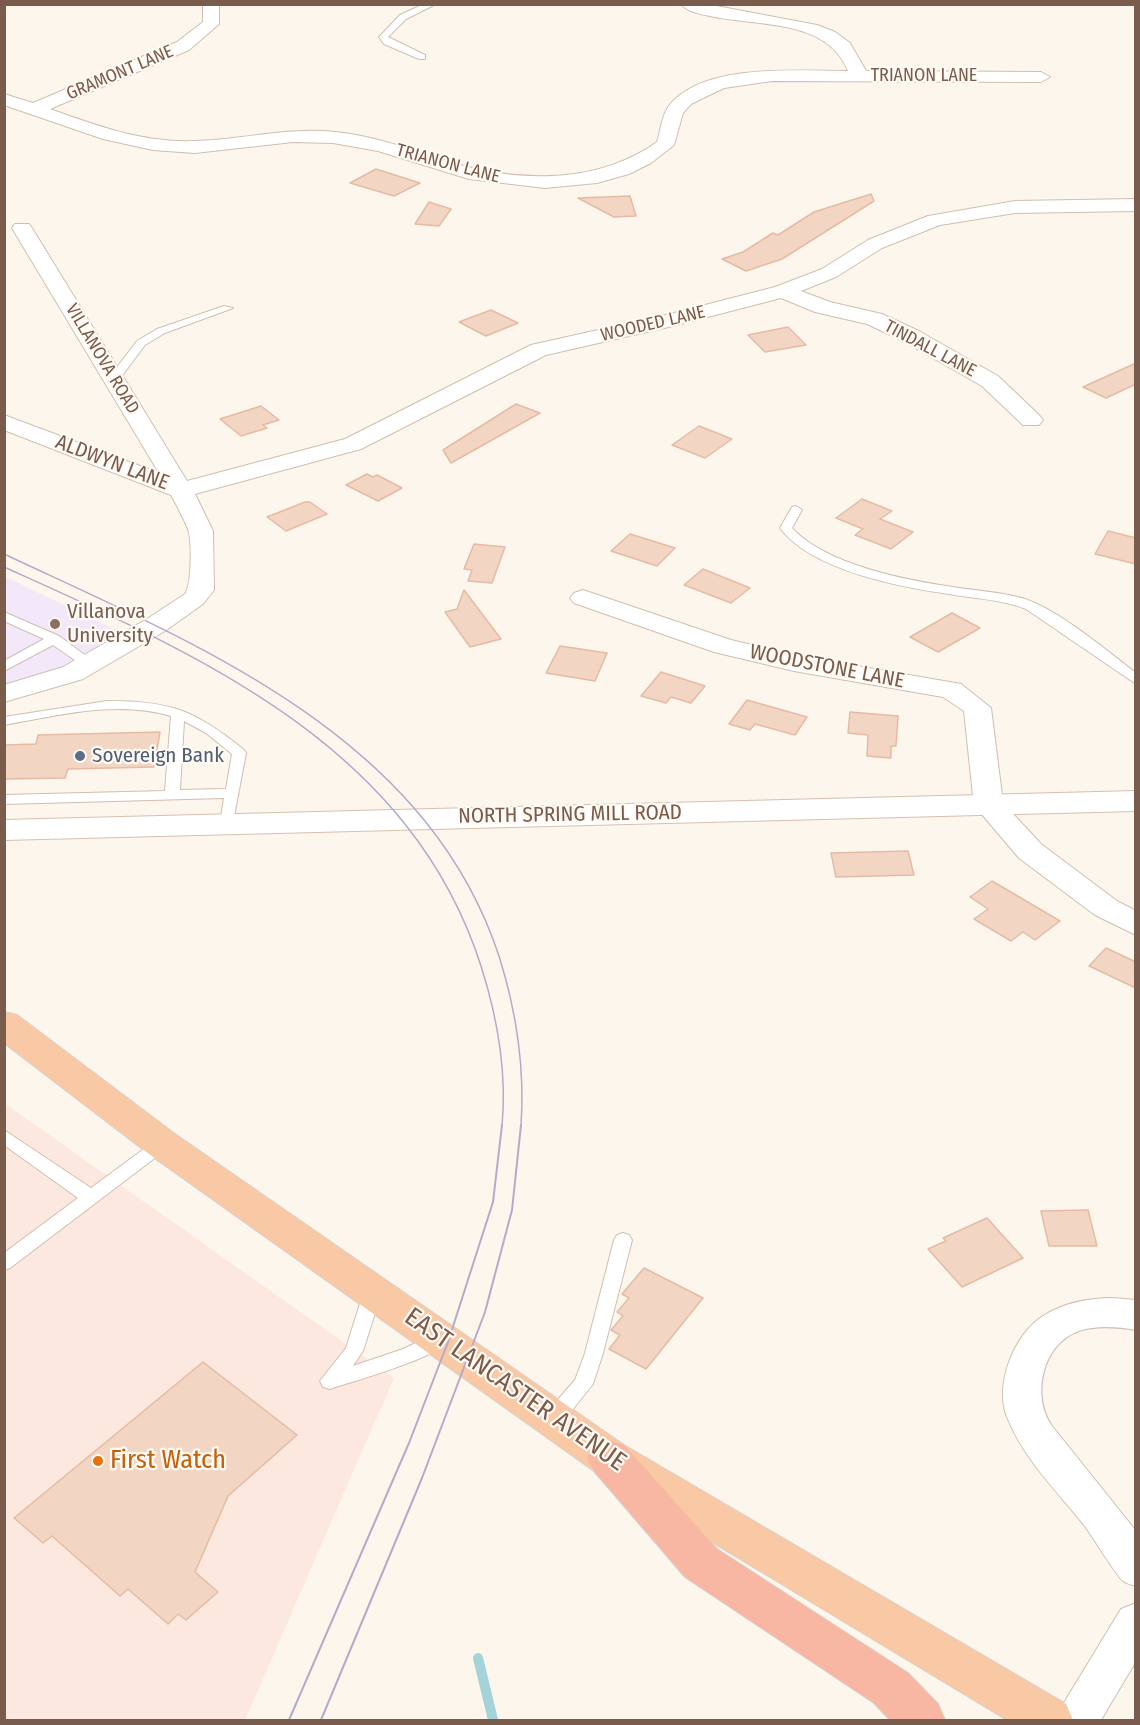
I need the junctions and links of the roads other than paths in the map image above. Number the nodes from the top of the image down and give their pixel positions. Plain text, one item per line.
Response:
1 (211, 4) edge
2 (432, 4) edge
3 (689, 4) edge
4 (422, 57) dead end
5 (859, 76) junction
6 (1041, 77) dead end
7 (4, 99) edge
8 (34, 109) junction
9 (1136, 204) edge
10 (22, 228) dead end
11 (782, 291) junction
12 (228, 308) dead end
13 (114, 379) junction
14 (1031, 420) dead end
15 (4, 422) edge
16 (181, 490) junction
17 (796, 510) dead end
18 (583, 597) dead end
19 (4, 616) edge
20 (54, 639) junction
21 (90, 664) junction
22 (4, 667) edge
23 (1136, 680) edge
24 (4, 694) edge
25 (178, 712) junction
26 (4, 721) edge
27 (232, 793) junction
28 (172, 795) junction
29 (1136, 801) edge
30 (989, 805) junction
31 (5, 823) edge
32 (227, 824) junction
33 (1136, 925) edge
34 (4, 1024) edge
35 (4, 1136) edge
36 (162, 1144) junction
37 (92, 1198) junction
38 (623, 1240) dead end
39 (4, 1263) edge
40 (373, 1291) junction
41 (1136, 1315) edge
42 (441, 1339) junction
43 (554, 1418) junction
44 (609, 1458) junction
45 (1136, 1568) edge
46 (1136, 1622) edge
47 (921, 1720) edge
48 (1049, 1720) edge
49 (1077, 1720) edge

1 - 8 street, GRAMONT LANE
2 - 4 lane
3 - 5 street
5 - 6 street, TRIANON LANE
5 - 8 street, TRIANON LANE
7 - 8 street
9 - 11 street, WOODED LANE
10 - 13 street, VILLANOVA ROAD
11 - 14 street, TINDALL LANE
11 - 16 street, WOODED LANE
12 - 13 lane
13 - 16 street, VILLANOVA ROAD
15 - 16 street, ALDWYN LANE
16 - 21 street, ALDWYN LANE
17 - 23 lane
18 - 30 street, WOODSTONE LANE
19 - 20 lane
20 - 21 lane
20 - 22 lane
21 - 24 street, ALDWYN LANE
25 - 26 lane
25 - 27 lane
25 - 28 lane
27 - 28 lane
27 - 32 lane
28 - 31 lane
29 - 30 main road, NORTH SPRING MILL ROAD
30 - 32 main road, NORTH SPRING MILL ROAD
30 - 33 street
31 - 32 main road, NORTH SPRING MILL ROAD
34 - 36 highway, EAST LANCASTER AVENUE
35 - 37 lane
36 - 37 lane
36 - 40 highway, EAST LANCASTER AVENUE
37 - 39 lane
38 - 43 lane
40 - 42 highway, EAST LANCASTER AVENUE
40 - 42 lane
41 - 45 street
42 - 43 highway, EAST LANCASTER AVENUE
43 - 44 highway, EAST LANCASTER AVENUE
44 - 47 highway
44 - 48 highway, EAST LANCASTER AVENUE
46 - 49 street

